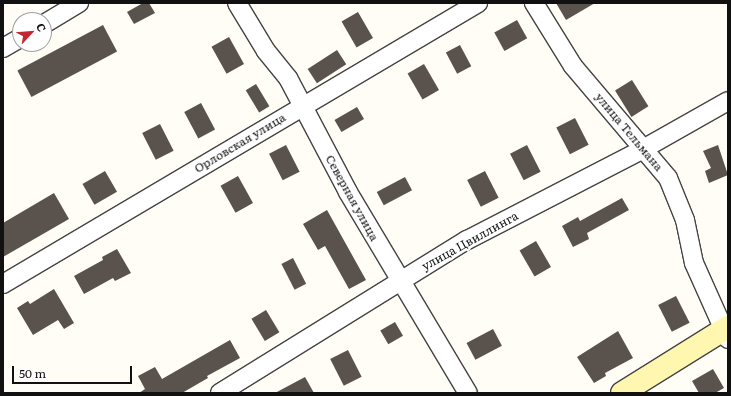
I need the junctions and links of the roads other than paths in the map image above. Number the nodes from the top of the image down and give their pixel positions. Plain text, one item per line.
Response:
1 (79, 3) edge
2 (237, 3) edge
3 (478, 3) edge
4 (534, 3) edge
5 (52, 19) edge
6 (12, 43) edge
7 (3, 48) edge
8 (728, 101) edge
9 (302, 106) junction
10 (646, 148) junction
11 (399, 281) junction
12 (3, 284) edge
13 (726, 332) edge
14 (220, 393) edge
15 (468, 393) edge
16 (622, 393) edge

1 - 5 street
2 - 9 street, Северная улица
3 - 9 street, Орловская улица
4 - 10 street, улица Тельмана
6 - 7 street
8 - 10 street, улица Цвиллинга
9 - 11 street, Северная улица
9 - 12 street, Орловская улица
10 - 11 street, улица Цвиллинга
10 - 13 street, улица Тельмана
11 - 14 street, улица Цвиллинга
11 - 15 street, Северная улица
13 - 16 street

